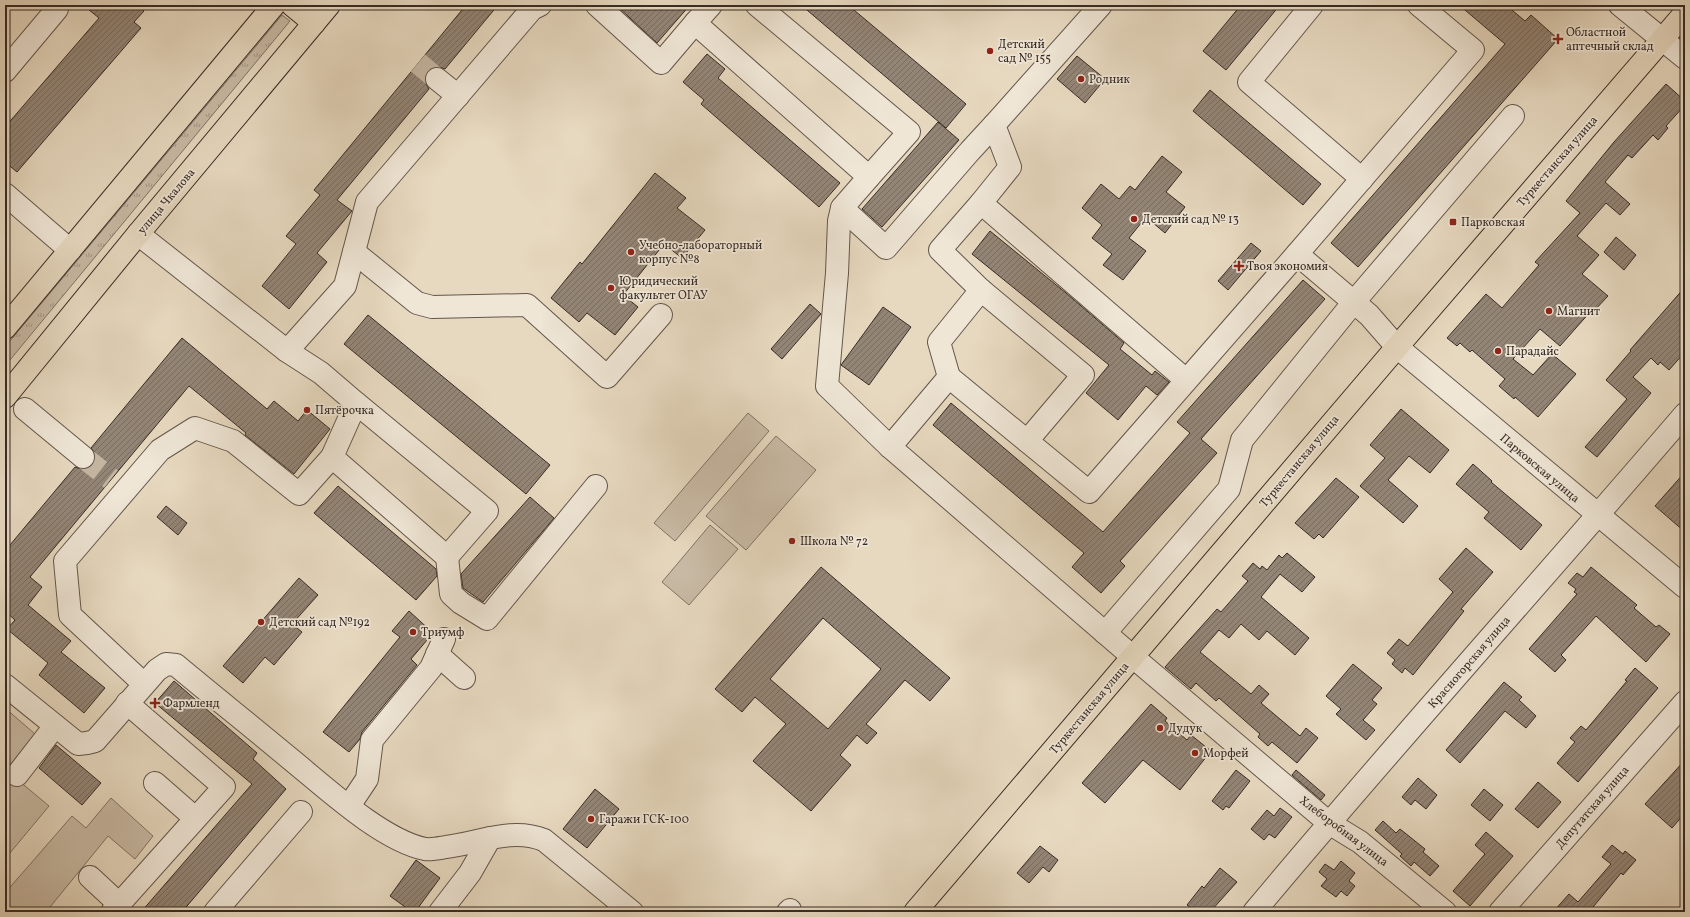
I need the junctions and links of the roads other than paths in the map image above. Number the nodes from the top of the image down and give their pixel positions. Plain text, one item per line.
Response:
1 (52, 5) edge
2 (274, 5) edge
3 (292, 5) edge
4 (329, 5) edge
5 (540, 5) edge
6 (597, 5) edge
7 (711, 5) edge
8 (757, 5) edge
9 (1100, 5) edge
10 (1312, 5) edge
11 (1420, 5) edge
12 (1620, 5) edge
13 (1685, 12) edge
14 (314, 23) junction
15 (695, 24) junction
16 (1662, 40) junction
17 (1685, 58) edge
18 (5, 71) edge
19 (437, 78) tunnel mouth
20 (458, 96) junction
21 (1513, 116) dead end
22 (994, 125) junction
23 (869, 177) junction
24 (1362, 179) junction
25 (5, 194) edge
26 (981, 203) junction
27 (842, 208) junction
28 (138, 234) junction
29 (70, 250) junction
30 (354, 252) junction
31 (1297, 254) junction
32 (981, 290) junction
33 (1353, 303) junction
34 (661, 315) dead end
35 (5, 328) edge
36 (1397, 347) junction
37 (287, 351) junction
38 (949, 377) junction
39 (1186, 380) junction
40 (5, 397) edge
41 (356, 403) junction
42 (25, 409) dead end
43 (1685, 414) edge
44 (1027, 441) junction
45 (890, 446) junction
46 (83, 457) tunnel mouth
47 (332, 457) junction
48 (596, 486) dead end
49 (1598, 516) junction
50 (447, 557) junction
51 (1685, 587) edge
52 (1105, 633) junction
53 (1132, 657) junction
54 (464, 678) dead end
55 (144, 684) junction
56 (5, 685) edge
57 (1685, 702) edge
58 (127, 703) junction
59 (56, 726) junction
60 (17, 775) dead end
61 (155, 784) dead end
62 (349, 806) junction
63 (301, 812) dead end
64 (196, 818) junction
65 (1329, 823) junction
66 (490, 838) junction
67 (90, 877) dead end
68 (116, 908) edge
69 (215, 912) edge
70 (440, 912) edge
71 (632, 912) edge
72 (915, 912) edge
73 (1254, 912) edge
74 (1445, 912) edge
75 (1500, 912) edge

1 - 18 street
2 - 29 main road
3 - 14 main road
4 - 14 main road, улица Чкалова
5 - 20 street
6 - 15 street
7 - 15 street
8 - 23 street
9 - 22 street
10 - 24 street
11 - 24 street
12 - 16 street
13 - 16 main road, Туркестанская улица
14 - 28 main road, улица Чкалова
15 - 23 street
16 - 17 street
16 - 36 main road, Туркестанская улица
19 - 20 street
20 - 30 street
21 - 33 street
22 - 26 street
22 - 27 street
23 - 27 street
24 - 31 street
25 - 29 street
26 - 32 street
26 - 39 street
27 - 45 street, Хлеборобная улица
28 - 37 street
28 - 40 main road, улица Чкалова
29 - 35 main road
30 - 34 street
30 - 37 street
31 - 33 street, Парковская улица
31 - 39 street
32 - 38 street
32 - 44 street
33 - 36 street, Парковская улица
33 - 52 street
36 - 49 street, Парковская улица
36 - 53 main road, Туркестанская улица
37 - 41 street
38 - 44 street
38 - 45 street
39 - 44 street
41 - 47 street
41 - 50 street
42 - 46 street
43 - 49 street, Красногорская улица
45 - 52 street, Хлеборобная улица
47 - 50 street
47 - 55 street
48 - 50 street
49 - 51 street, Парковская улица
49 - 65 street, Красногорская улица
52 - 53 street, Хлеборобная улица
53 - 65 street, Хлеборобная улица
53 - 72 main road, Туркестанская улица
54 - 62 street
55 - 58 street
55 - 62 street
56 - 59 street
57 - 75 street, Депутатская улица
58 - 59 street
58 - 64 street
59 - 60 street
61 - 64 street
62 - 66 street
63 - 69 street
64 - 68 street
65 - 73 street, Красногорская улица
65 - 74 street, Хлеборобная улица
66 - 70 street
66 - 71 street
67 - 68 street

